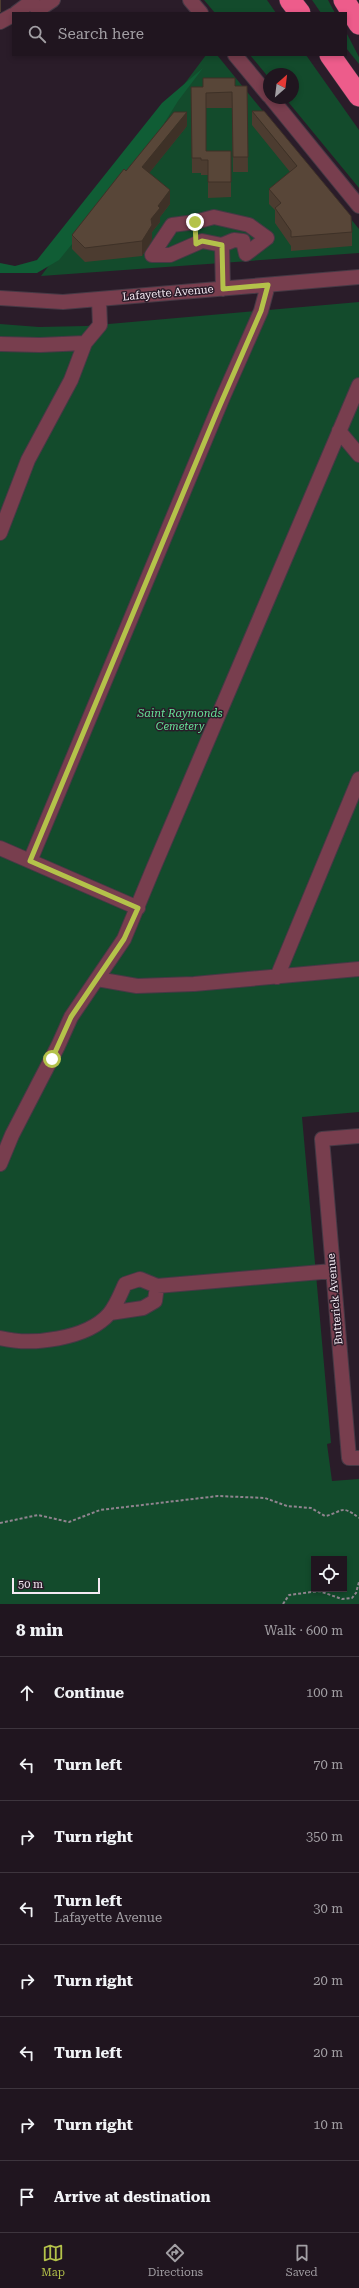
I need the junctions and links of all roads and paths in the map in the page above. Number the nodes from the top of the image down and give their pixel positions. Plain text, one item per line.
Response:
1 (52, 0) edge
2 (190, 0) edge
3 (290, 0) edge
4 (344, 0) edge
5 (352, 0) edge
6 (32, 1) edge
7 (17, 12) edge
8 (200, 12) edge
9 (299, 12) edge
10 (359, 13) edge
11 (12, 16) edge
12 (0, 22) edge
13 (359, 24) edge
14 (236, 56) edge
15 (331, 56) edge
16 (263, 89) edge
17 (359, 96) edge
18 (276, 104) edge
19 (359, 206) edge
20 (195, 222) junction
21 (196, 244) junction
22 (222, 245) junction
23 (359, 277) edge
24 (268, 285) junction
25 (223, 289) junction
26 (0, 298) edge
27 (99, 300) junction
28 (86, 343) junction
29 (0, 344) edge
30 (359, 385) edge
31 (339, 431) junction
32 (359, 455) edge
33 (0, 533) edge
34 (359, 780) edge
35 (0, 848) edge
36 (30, 861) junction
37 (138, 908) junction
38 (359, 970) edge
39 (277, 977) junction
40 (97, 979) junction
41 (6, 1136) edge
42 (359, 1136) edge
43 (0, 1164) edge
44 (333, 1270) junction
45 (157, 1286) junction
46 (110, 1313) junction
47 (0, 1338) edge
48 (354, 1458) edge
49 (359, 1518) edge
50 (0, 1523) edge
51 (359, 1582) edge
52 (283, 1604) edge

1 - 6 street
2 - 8 street
3 - 9 highway
4 - 13 highway
5 - 10 highway
6 - 7 street
11 - 12 street
14 - 16 street
15 - 17 highway
18 - 19 street
20 - 21 street
20 - 21 street
20 - 22 street
21 - 22 street
22 - 25 street
23 - 24 street, Lafayette Avenue
24 - 25 street, Lafayette Avenue
24 - 36 street
25 - 27 street, Lafayette Avenue
26 - 27 street, Lafayette Avenue
27 - 28 street
28 - 29 street
28 - 33 street
30 - 31 street
31 - 32 street
31 - 37 street
34 - 39 street
35 - 36 street
36 - 37 street
37 - 40 street
38 - 39 street
39 - 40 street
40 - 41 street
41 - 43 street
42 - 44 street, Butterick Avenue
44 - 45 street
44 - 48 street, Butterick Avenue
45 - 46 street
45 - 46 street
46 - 47 street
49 - 50 path
51 - 52 path

